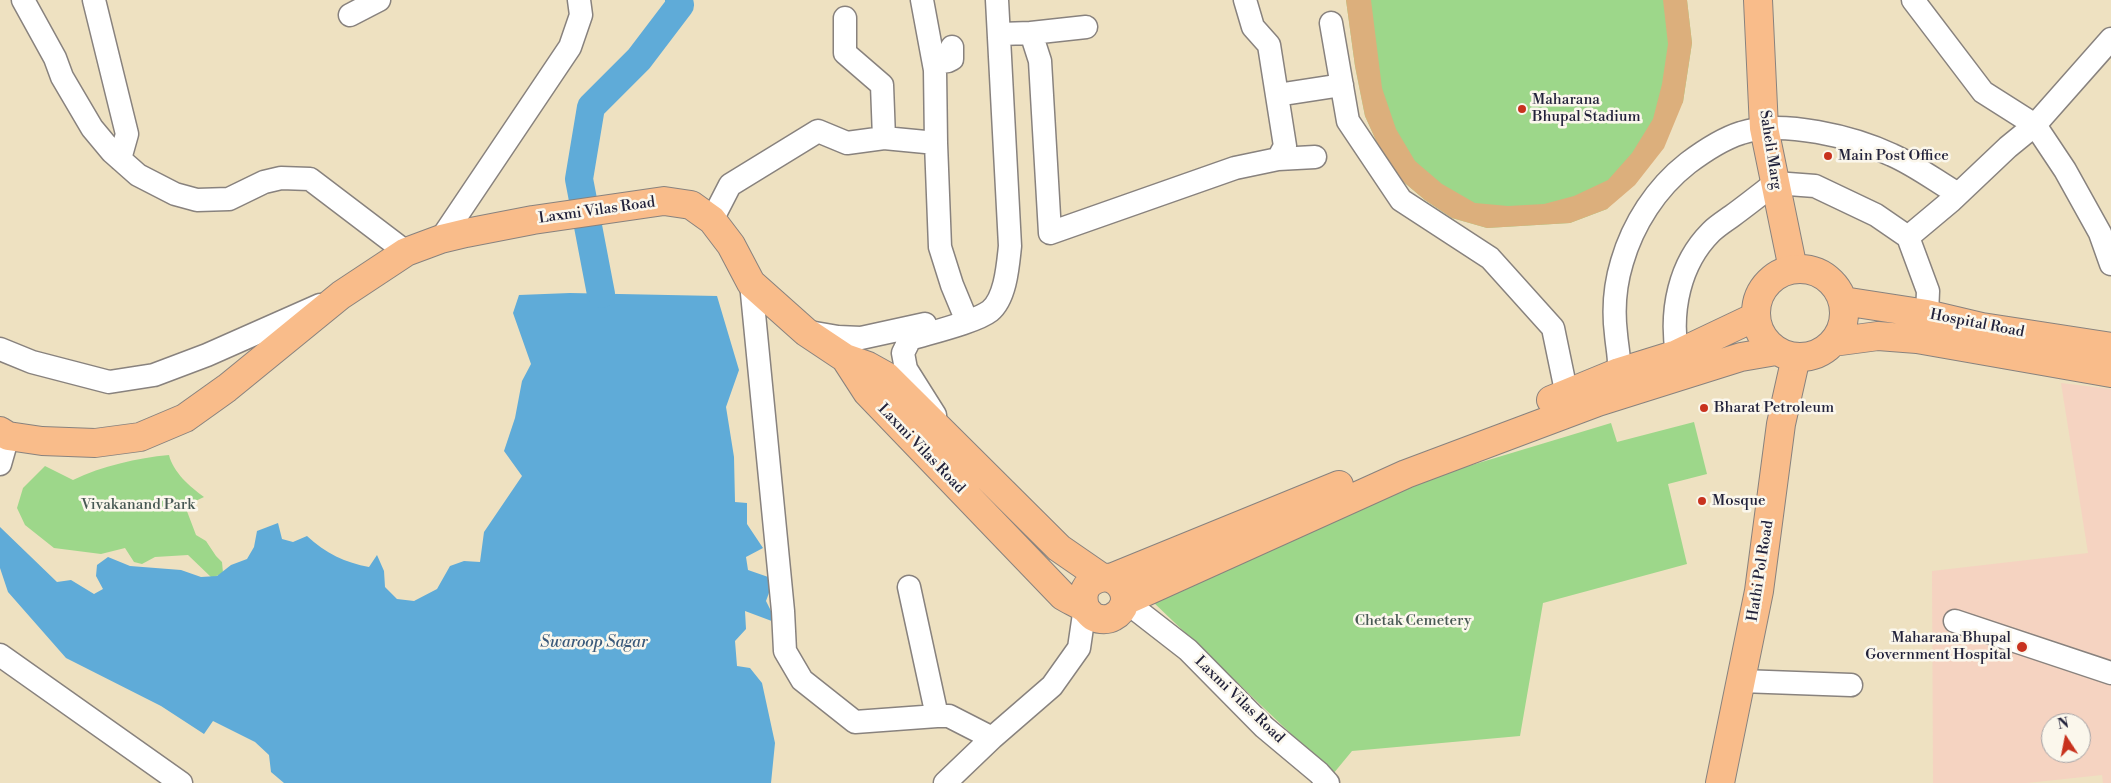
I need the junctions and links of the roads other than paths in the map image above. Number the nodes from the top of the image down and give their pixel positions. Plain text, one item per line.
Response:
1 (23, 0) edge
2 (94, 0) edge
3 (380, 0) edge
4 (579, 0) edge
5 (922, 0) edge
6 (998, 0) edge
7 (1245, 0) edge
8 (1758, 0) edge
9 (1913, 0) edge
10 (350, 15) dead end
11 (845, 18) dead end
12 (1331, 23) dead end
13 (1086, 27) dead end
14 (1031, 33) junction
15 (1000, 34) junction
16 (2111, 38) edge
17 (952, 47) dead end
18 (934, 63) junction
19 (1342, 85) junction
20 (1277, 95) junction
21 (2035, 124) junction
22 (1764, 128) junction
23 (884, 138) junction
24 (936, 143) junction
25 (1315, 157) dead end
26 (120, 159) junction
27 (1278, 159) junction
28 (1776, 184) junction
29 (1958, 194) junction
30 (712, 220) junction
31 (2106, 231) edge
32 (454, 236) junction
33 (1908, 237) junction
34 (406, 252) junction
35 (2111, 264) edge
36 (1793, 269) junction
37 (751, 282) junction
38 (341, 295) junction
39 (1000, 295) junction
40 (1843, 301) junction
41 (964, 314) junction
42 (1927, 314) junction
43 (1755, 317) junction
44 (806, 332) junction
45 (1833, 342) junction
46 (2111, 346) edge
47 (0, 349) edge
48 (1677, 354) junction
49 (1786, 354) junction
50 (845, 358) junction
51 (1619, 372) junction
52 (2111, 373) edge
53 (1568, 403) junction
54 (4, 433) edge
55 (954, 444) junction
56 (0, 464) edge
57 (1106, 578) junction
58 (909, 587) dead end
59 (1126, 601) junction
60 (1085, 608) junction
61 (1955, 621) dead end
62 (0, 654) edge
63 (2111, 673) edge
64 (1741, 681) junction
65 (1850, 685) dead end
66 (937, 716) junction
67 (992, 738) junction
68 (181, 783) edge
69 (945, 783) edge
70 (1328, 783) edge
71 (1720, 783) edge

1 - 26 street
2 - 26 street
3 - 10 street
4 - 32 street
5 - 18 street
6 - 15 street
7 - 20 street
8 - 22 main road, Saheli Marg
9 - 21 street
11 - 23 street
12 - 19 street
13 - 14 street
14 - 15 street
14 - 27 street
15 - 39 street
16 - 21 street
17 - 18 street
18 - 24 street
19 - 20 street
19 - 53 street
20 - 27 street
21 - 29 street
21 - 31 street
22 - 28 main road, Saheli Marg
22 - 29 street
22 - 51 street
23 - 24 street
23 - 30 street
24 - 41 street
25 - 27 street
26 - 34 street
28 - 33 street
28 - 36 main road, Saheli Marg
28 - 48 street
29 - 33 street
30 - 32 main road, Laxmi Vilas Road
30 - 37 main road, Laxmi Vilas Road
31 - 35 street
32 - 34 main road, Laxmi Vilas Road
33 - 42 street
34 - 38 main road, Laxmi Vilas Road
36 - 40 main road
36 - 43 main road
37 - 44 main road, Laxmi Vilas Road
37 - 66 street
38 - 47 street
38 - 54 main road, Laxmi Vilas Road
39 - 41 street
39 - 55 street
40 - 42 main road, Hospital Road
40 - 45 main road
41 - 44 street
42 - 46 main road, Hospital Road
43 - 48 main road
43 - 49 main road
44 - 50 main road, Laxmi Vilas Road
45 - 49 main road
45 - 52 main road
48 - 51 main road
49 - 53 main road
49 - 64 main road, Hathi Pol Road
50 - 55 main road, Laxmi Vilas Road
50 - 60 main road, Laxmi Vilas Road
51 - 53 main road
53 - 57 main road
53 - 59 main road
54 - 56 street
55 - 57 main road, Laxmi Vilas Road
57 - 59 main road, Laxmi Vilas Road
57 - 60 main road
58 - 66 street
59 - 60 main road, Laxmi Vilas Road
59 - 70 street, Laxmi Vilas Road
60 - 67 street
61 - 63 street
62 - 68 street
64 - 65 street
64 - 71 main road, Hathi Pol Road
66 - 67 street
67 - 69 street

